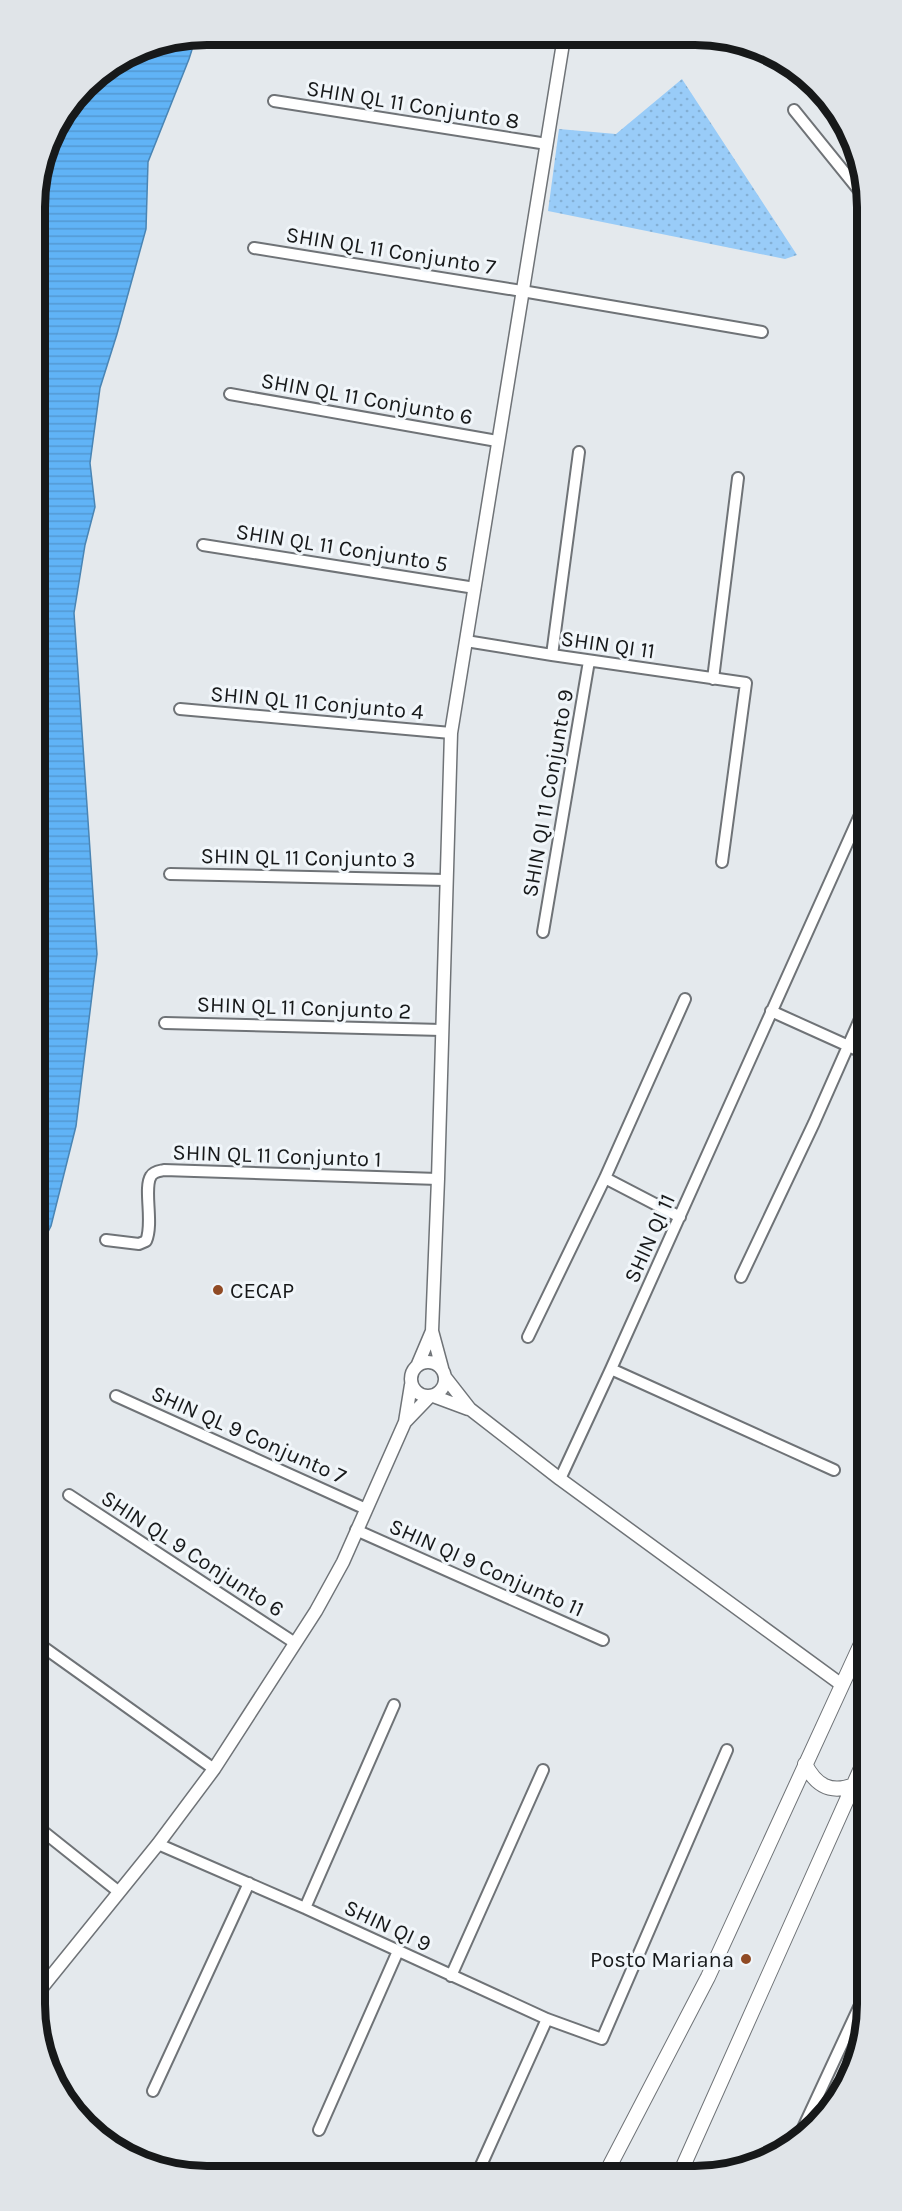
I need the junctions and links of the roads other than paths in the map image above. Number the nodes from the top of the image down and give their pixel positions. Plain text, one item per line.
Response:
1 (563, 45) edge
2 (274, 101) dead end
3 (794, 110) dead end
4 (547, 144) junction
5 (856, 187) edge
6 (254, 248) dead end
7 (522, 291) junction
8 (762, 332) dead end
9 (230, 394) dead end
10 (497, 441) junction
11 (579, 452) dead end
12 (738, 478) dead end
13 (203, 545) dead end
14 (474, 588) junction
15 (466, 640) junction
16 (552, 656) junction
17 (589, 661) junction
18 (713, 679) junction
19 (180, 710) dead end
20 (451, 733) junction
21 (857, 821) edge
22 (722, 862) dead end
23 (170, 874) dead end
24 (446, 880) junction
25 (543, 932) dead end
26 (685, 999) dead end
27 (771, 1011) junction
28 (165, 1023) dead end
29 (857, 1027) edge
30 (442, 1030) junction
31 (849, 1046) junction
32 (857, 1050) edge
33 (605, 1178) junction
34 (438, 1179) junction
35 (680, 1217) junction
36 (106, 1240) dead end
37 (741, 1277) dead end
38 (432, 1331) junction
39 (528, 1337) dead end
40 (418, 1364) junction
41 (611, 1369) junction
42 (443, 1372) junction
43 (411, 1385) junction
44 (116, 1396) dead end
45 (432, 1396) junction
46 (470, 1409) junction
47 (405, 1422) junction
48 (834, 1470) dead end
49 (560, 1479) junction
50 (69, 1496) dead end
51 (366, 1509) junction
52 (356, 1530) junction
53 (603, 1640) dead end
54 (295, 1643) junction
55 (45, 1648) edge
56 (857, 1652) edge
57 (842, 1685) junction
58 (394, 1705) dead end
59 (727, 1750) dead end
60 (805, 1764) junction
61 (214, 1769) junction
62 (543, 1770) dead end
63 (857, 1778) edge
64 (854, 1785) junction
65 (45, 1833) edge
66 (158, 1844) junction
67 (249, 1883) junction
68 (119, 1892) junction
69 (305, 1908) junction
70 (398, 1951) junction
71 (451, 1976) junction
72 (45, 1984) edge
73 (857, 2012) edge
74 (547, 2019) junction
75 (153, 2091) dead end
76 (807, 2120) edge
77 (319, 2130) dead end
78 (481, 2166) edge
79 (610, 2166) edge
80 (683, 2166) edge

1 - 4 street
2 - 4 street, SHIN QL 11 Conjunto 8
3 - 5 street
4 - 7 street
6 - 7 street, SHIN QL 11 Conjunto 7
7 - 8 street, SHIN QL 11 Conjunto 7
7 - 10 street
9 - 10 street, SHIN QL 11 Conjunto 6
10 - 14 street
11 - 16 street
12 - 18 street
13 - 14 street, SHIN QL 11 Conjunto 5
14 - 15 street
15 - 16 street, SHIN QI 11
15 - 20 street
16 - 17 street, SHIN QI 11
17 - 18 street, SHIN QI 11
17 - 25 street, SHIN QI 11 Conjunto 9
18 - 22 street, SHIN QI 11
19 - 20 street, SHIN QL 11 Conjunto 4
20 - 24 street
21 - 27 street, SHIN QI 11
23 - 24 street, SHIN QL 11 Conjunto 3
24 - 30 street
26 - 33 street
27 - 31 street
27 - 35 street, SHIN QI 11
28 - 30 street, SHIN QL 11 Conjunto 2
29 - 31 street
30 - 34 street
31 - 32 street
31 - 37 street
33 - 35 street
33 - 39 street
34 - 36 street, SHIN QL 11 Conjunto 1
34 - 38 street
35 - 41 street, SHIN QI 11
38 - 40 street
38 - 42 street
40 - 42 street
40 - 43 street
41 - 48 street
41 - 49 street, SHIN QI 11
42 - 45 street
42 - 46 street
43 - 45 street
43 - 47 street
44 - 51 street, SHIN QL 9 Conjunto 7
45 - 46 street
45 - 47 street
46 - 49 street
47 - 51 street
49 - 57 street
50 - 54 street, SHIN QL 9 Conjunto 6
51 - 52 street
52 - 53 street, SHIN QI 9 Conjunto 11
52 - 54 street
54 - 61 street
55 - 61 street
56 - 57 main road
57 - 60 main road
58 - 69 street
59 - 74 street, SHIN QI 9
60 - 64 main road
60 - 79 main road
61 - 66 street
62 - 71 street
63 - 64 main road
64 - 80 main road
65 - 68 street
66 - 67 street, SHIN QI 9
66 - 68 street
67 - 69 street, SHIN QI 9
67 - 75 street
68 - 72 street
69 - 70 street, SHIN QI 9
70 - 71 street, SHIN QI 9
70 - 77 street
71 - 74 street, SHIN QI 9
73 - 76 street
74 - 78 street

